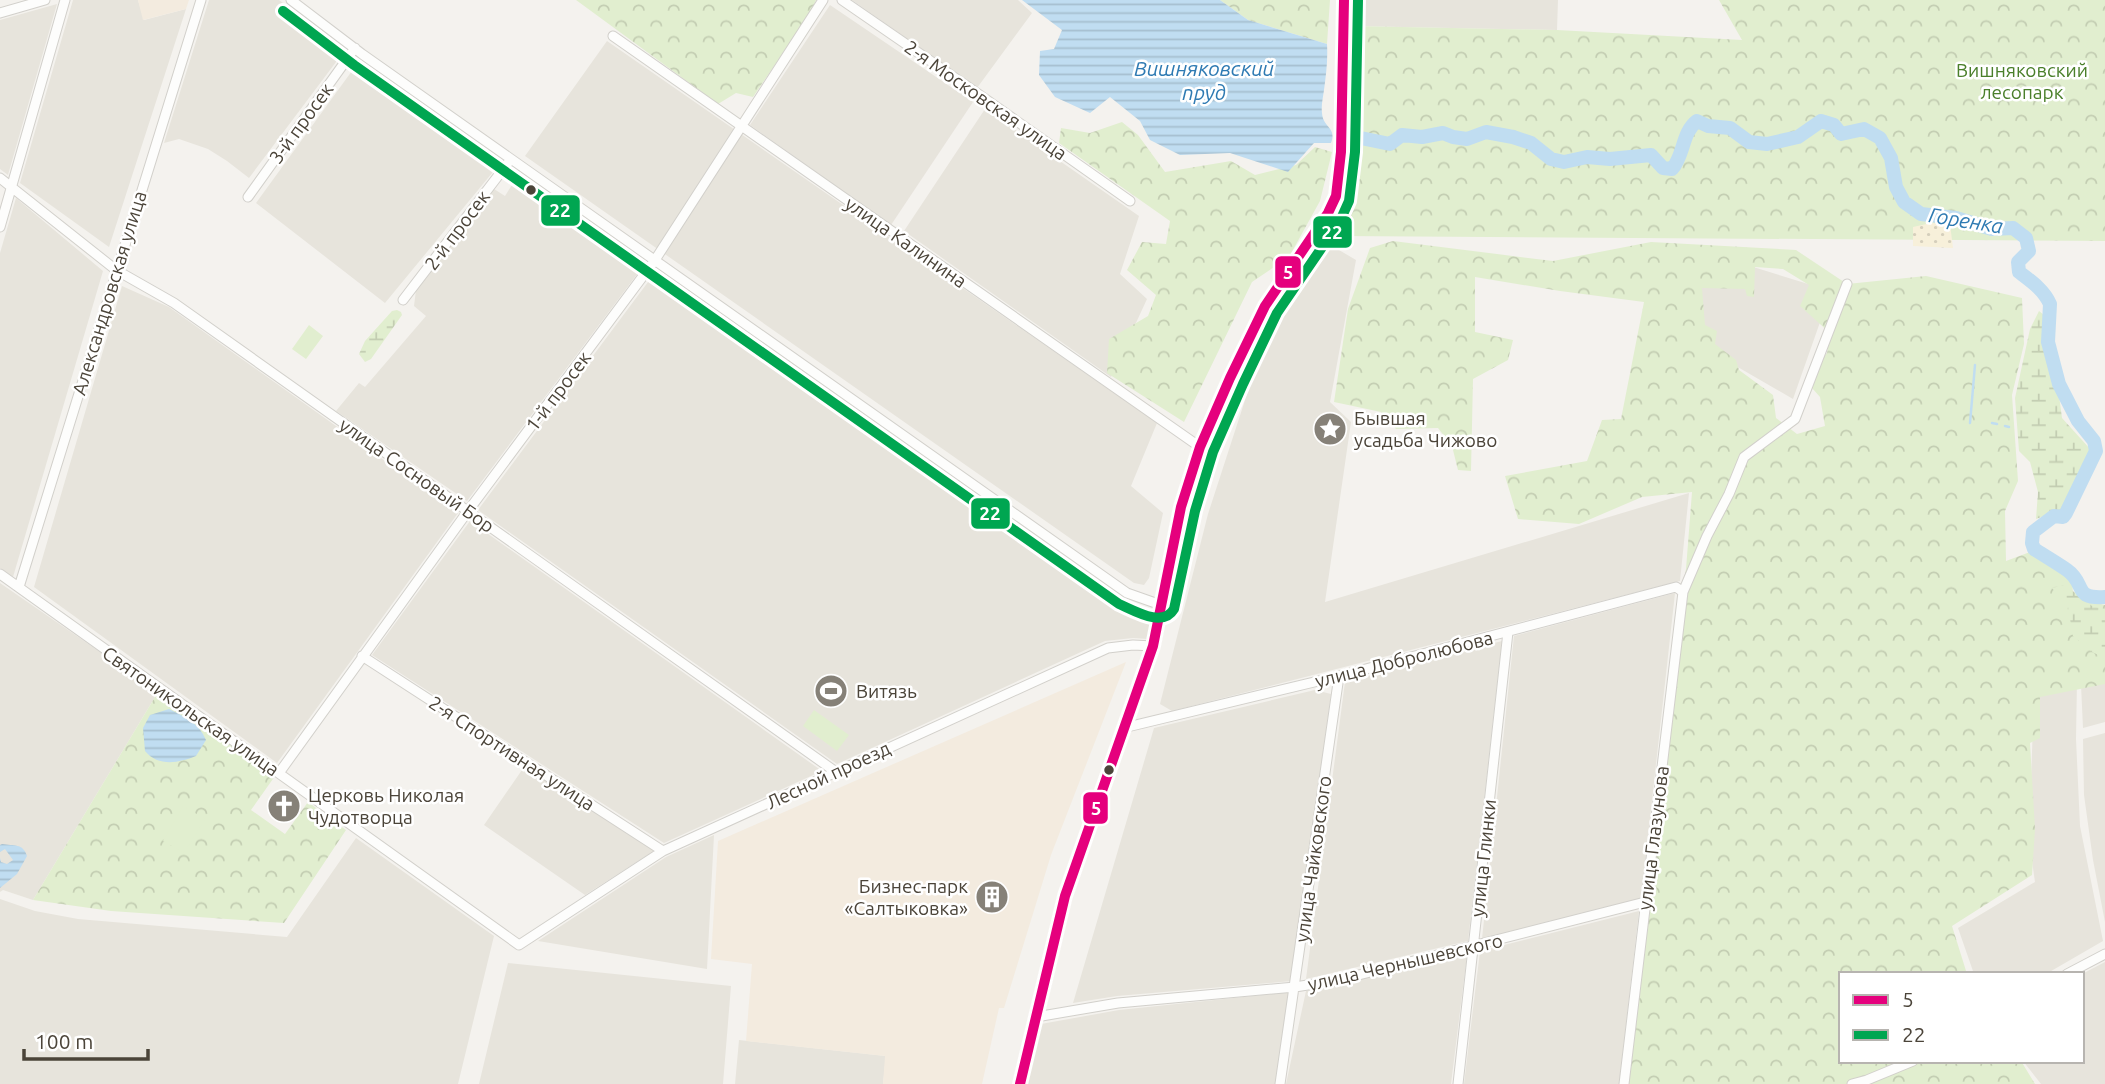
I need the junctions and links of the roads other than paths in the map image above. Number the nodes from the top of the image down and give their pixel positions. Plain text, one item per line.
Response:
1 (45, 0) edge
2 (65, 0) edge
3 (201, 0) edge
4 (291, 0) edge
5 (823, 0) edge
6 (842, 0) edge
7 (1344, 0) edge
8 (0, 13) edge
9 (612, 36) dead end
10 (355, 48) junction
11 (740, 126) junction
12 (511, 159) junction
13 (0, 178) edge
14 (12, 186) junction
15 (248, 197) dead end
16 (1130, 201) dead end
17 (0, 227) edge
18 (655, 260) junction
19 (116, 270) junction
20 (1847, 284) dead end
21 (403, 300) dead end
22 (1200, 447) junction
23 (468, 511) junction
24 (0, 574) edge
25 (19, 587) junction
26 (1682, 592) junction
27 (1161, 606) junction
28 (1508, 632) junction
29 (1153, 646) junction
30 (362, 656) junction
31 (1339, 676) junction
32 (1123, 729) junction
33 (836, 772) junction
34 (279, 773) junction
35 (663, 851) junction
36 (1645, 902) junction
37 (519, 945) joint
38 (1474, 946) junction
39 (2105, 954) edge
40 (2071, 972) edge
41 (1295, 987) junction
42 (1036, 1017) junction
43 (1909, 1063) edge
44 (1020, 1084) edge
45 (1280, 1084) edge
46 (1458, 1084) edge
47 (1624, 1084) edge
48 (1852, 1084) edge

1 - 8 street
2 - 14 street
3 - 19 street, Александровская улица
4 - 10 street
5 - 11 street, 1-й просек
6 - 16 street, 2-я Московская улица
7 - 22 main road
9 - 11 street, улица Калинина
10 - 12 street
10 - 15 street, 3-й просек
11 - 18 street, 1-й просек
11 - 22 street, улица Калинина
12 - 18 street
12 - 21 street, 2-й просек
13 - 14 street, улица Сосновый Бор
14 - 17 street
14 - 19 street, улица Сосновый Бор
18 - 23 street, 1-й просек
18 - 27 street
19 - 23 street, улица Сосновый Бор
19 - 25 street, Александровская улица
20 - 26 street, улица Глазунова
22 - 27 main road
23 - 30 street, 1-й просек
23 - 33 street, улица Сосновый Бор
24 - 25 street, Святоникольская улица
25 - 34 street, Святоникольская улица
26 - 28 street, улица Добролюбова
26 - 36 street, улица Глазунова
27 - 29 main road
28 - 31 street, улица Добролюбова
28 - 38 street, улица Глинки
29 - 32 main road
29 - 33 street, Лесной проезд
30 - 34 street, 1-й просек
30 - 35 street, 2-я Спортивная улица
31 - 32 street, улица Добролюбова
31 - 41 street, улица Чайковского
32 - 42 main road
33 - 35 street, Лесной проезд
34 - 37 street, Святоникольская улица
35 - 37 street, Лесной проезд
36 - 38 street, улица Чернышевского
36 - 47 street, улица Глазунова
38 - 41 street, улица Чернышевского
38 - 46 street, улица Глинки
39 - 40 street
41 - 42 street, улица Чернышевского
41 - 45 street, улица Чайковского
42 - 44 main road
43 - 48 street

